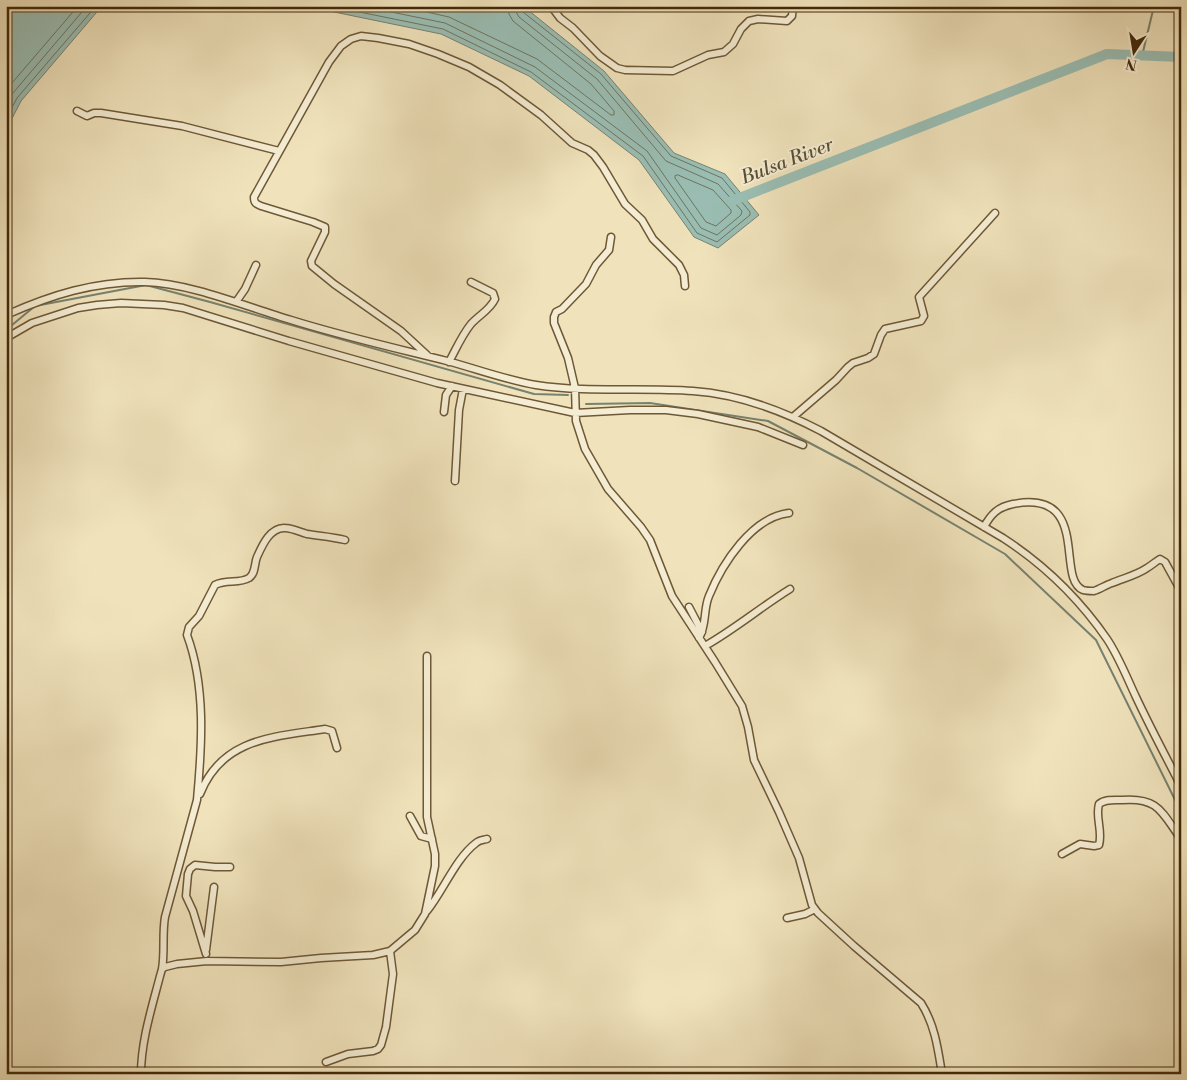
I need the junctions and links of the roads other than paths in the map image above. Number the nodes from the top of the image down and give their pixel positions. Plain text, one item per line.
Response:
1 (550, 6) edge
2 (793, 6) edge
3 (76, 111) dead end
4 (279, 150) junction
5 (995, 213) dead end
6 (611, 237) dead end
7 (256, 265) dead end
8 (471, 282) dead end
9 (685, 286) dead end
10 (236, 302) junction
11 (6, 315) edge
12 (6, 338) edge
13 (427, 356) junction
14 (449, 362) junction
15 (452, 386) junction
16 (575, 388) junction
17 (463, 389) junction
18 (444, 412) dead end
19 (575, 413) junction
20 (793, 417) junction
21 (804, 445) dead end
22 (455, 481) dead end
23 (790, 513) dead end
24 (984, 527) junction
25 (345, 540) dead end
26 (790, 589) dead end
27 (1181, 591) edge
28 (689, 608) dead end
29 (701, 635) junction
30 (705, 646) junction
31 (427, 656) dead end
32 (337, 748) dead end
33 (1181, 786) edge
34 (197, 800) junction
35 (410, 816) dead end
36 (432, 839) junction
37 (487, 839) dead end
38 (1181, 839) edge
39 (1062, 854) dead end
40 (230, 867) dead end
41 (214, 887) dead end
42 (815, 909) junction
43 (425, 914) junction
44 (787, 918) dead end
45 (390, 951) junction
46 (207, 958) junction
47 (162, 969) junction
48 (326, 1062) dead end
49 (141, 1074) edge
50 (942, 1074) edge

1 - 2 street
3 - 4 street
4 - 9 street
4 - 13 street
5 - 20 street
6 - 16 street
7 - 10 street
8 - 14 street
10 - 11 street
10 - 13 street
12 - 15 street
13 - 14 street
14 - 16 street
15 - 17 street
15 - 18 street
16 - 19 street
16 - 20 street
17 - 19 street
17 - 22 street
19 - 21 street
19 - 29 street
20 - 24 street
23 - 29 street
24 - 27 street
24 - 33 street
25 - 34 street
26 - 30 street
28 - 29 street
29 - 30 street
30 - 42 street
31 - 36 street
32 - 34 street
34 - 47 street
35 - 36 street
36 - 43 street
37 - 43 street
38 - 39 street
40 - 46 street
41 - 46 street
42 - 44 street
42 - 50 street
43 - 45 street
45 - 46 street
45 - 48 street
46 - 47 street
47 - 49 street

